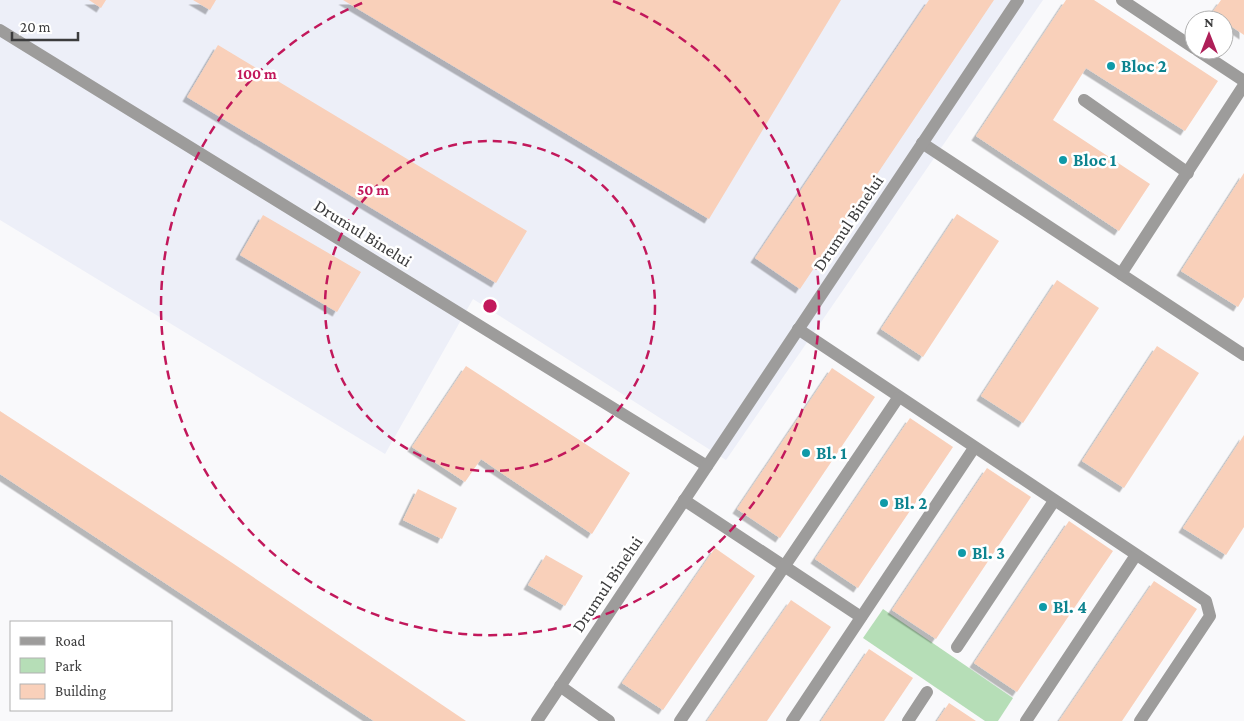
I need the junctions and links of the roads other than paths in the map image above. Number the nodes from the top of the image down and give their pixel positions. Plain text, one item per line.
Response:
1 (1018, 0) edge
2 (1122, 0) edge
3 (0, 30) edge
4 (1184, 41) edge
5 (1212, 60) edge
6 (1244, 81) edge
7 (1244, 85) edge
8 (1084, 100) dead end
9 (922, 143) junction
10 (1188, 172) junction
11 (1121, 274) junction
12 (798, 329) junction
13 (1244, 355) edge
14 (898, 398) junction
15 (974, 448) junction
16 (707, 466) junction
17 (684, 500) junction
18 (1054, 501) junction
19 (1136, 554) junction
20 (784, 566) junction
21 (861, 617) junction
22 (957, 648) dead end
23 (560, 686) junction
24 (927, 692) dead end
25 (537, 721) edge
26 (609, 721) edge
27 (680, 721) edge
28 (792, 721) edge
29 (908, 721) edge
30 (1026, 721) edge
31 (1140, 721) edge

1 - 9 street, Drumul Binelui
2 - 4 street
3 - 16 street, Drumul Binelui
5 - 6 street
7 - 10 street
8 - 10 street
9 - 11 street
9 - 12 street, Drumul Binelui
10 - 11 street
11 - 13 street
12 - 14 street
12 - 16 street, Drumul Binelui
14 - 15 street
14 - 20 street
15 - 18 street
15 - 21 street
16 - 17 street, Drumul Binelui
17 - 20 street
17 - 23 street, Drumul Binelui
18 - 19 street
18 - 22 street
19 - 30 street
19 - 31 street
20 - 21 street
20 - 27 street
21 - 28 street
23 - 25 street, Drumul Binelui
23 - 26 street
24 - 29 street

